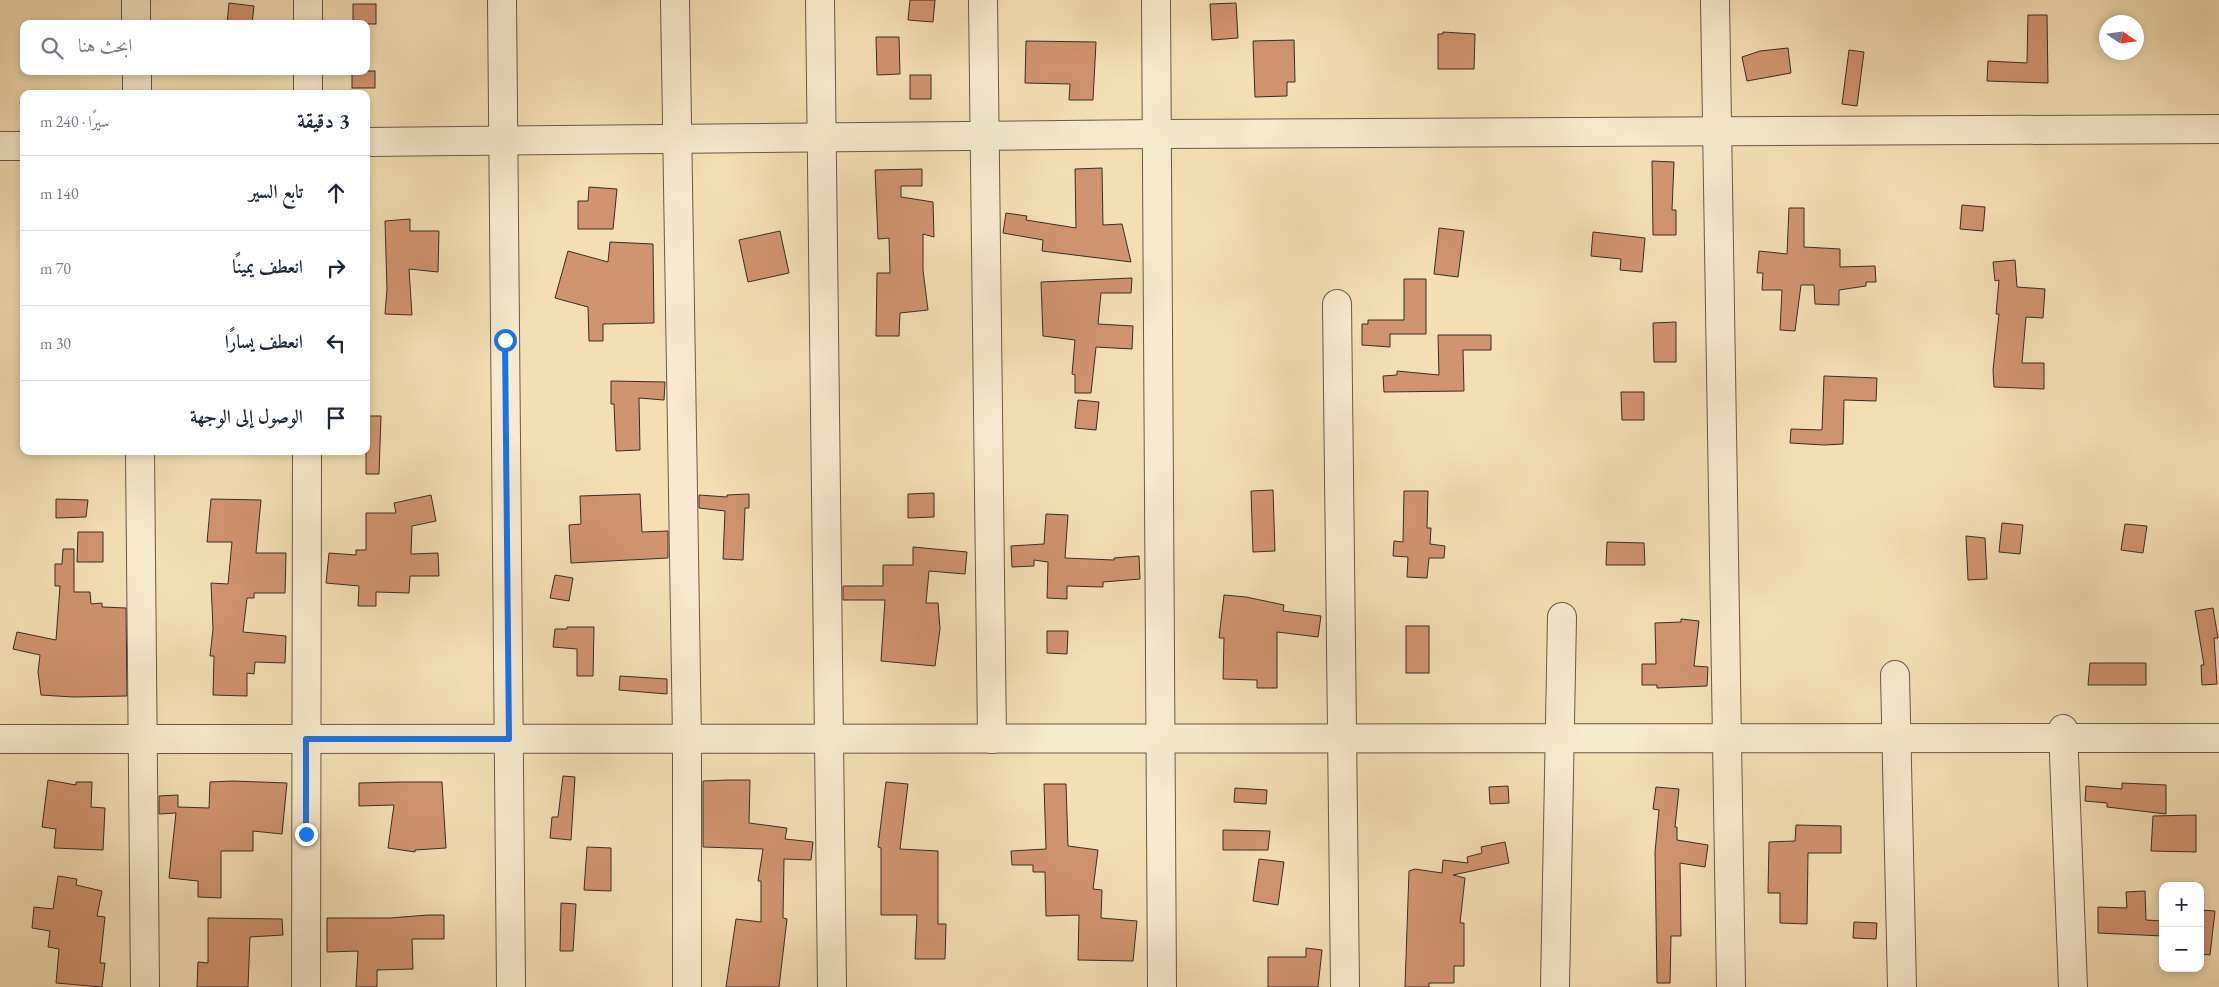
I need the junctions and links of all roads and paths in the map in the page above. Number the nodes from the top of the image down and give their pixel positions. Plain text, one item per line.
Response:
1 (136, 0) edge
2 (308, 0) edge
3 (502, 0) edge
4 (675, 0) edge
5 (820, 0) edge
6 (983, 0) edge
7 (1156, 0) edge
8 (1715, 0) edge
9 (136, 20) edge
10 (308, 20) edge
11 (137, 75) edge
12 (308, 75) edge
13 (137, 90) edge
14 (308, 90) edge
15 (2219, 129) edge
16 (1717, 131) junction
17 (1156, 134) junction
18 (985, 135) junction
19 (822, 137) junction
20 (678, 139) junction
21 (503, 141) junction
22 (370, 142) edge
23 (0, 146) edge
24 (20, 146) edge
25 (1337, 304) dead end
26 (140, 455) edge
27 (307, 455) edge
28 (1562, 617) dead end
29 (1895, 675) dead end
30 (2063, 733) junction
31 (829, 738) junction
32 (992, 738) junction
33 (1161, 738) junction
34 (1343, 738) junction
35 (1560, 738) junction
36 (1727, 738) junction
37 (1896, 738) junction
38 (2219, 738) edge
39 (0, 739) edge
40 (142, 739) junction
41 (306, 739) junction
42 (509, 739) junction
43 (687, 739) junction
44 (145, 987) edge
45 (306, 987) edge
46 (511, 987) edge
47 (687, 987) edge
48 (832, 987) edge
49 (1162, 987) edge
50 (1345, 987) edge
51 (1555, 987) edge
52 (1730, 987) edge
53 (1902, 987) edge
54 (2073, 987) edge

1 - 9 street
2 - 10 street
3 - 21 street
4 - 20 street
5 - 19 street
6 - 18 street
7 - 17 street
8 - 16 street
11 - 13 street
12 - 14 street
15 - 16 street
16 - 17 street
16 - 36 street
17 - 18 street
17 - 33 street
18 - 19 street
18 - 32 street
19 - 20 street
19 - 31 street
20 - 21 street
20 - 43 street
21 - 22 street
21 - 42 street
23 - 24 street
25 - 34 street
26 - 40 street
27 - 41 street
28 - 35 street
29 - 37 street
30 - 37 street
30 - 38 street
30 - 54 street
31 - 32 street
31 - 43 street
31 - 48 street
32 - 33 street
33 - 34 street
33 - 49 street
34 - 35 street
34 - 50 street
35 - 36 street
35 - 51 street
36 - 37 street
36 - 52 street
37 - 53 street
39 - 40 street
40 - 41 street
40 - 44 street
41 - 42 street
41 - 45 street
42 - 43 street
42 - 46 street
43 - 47 street

